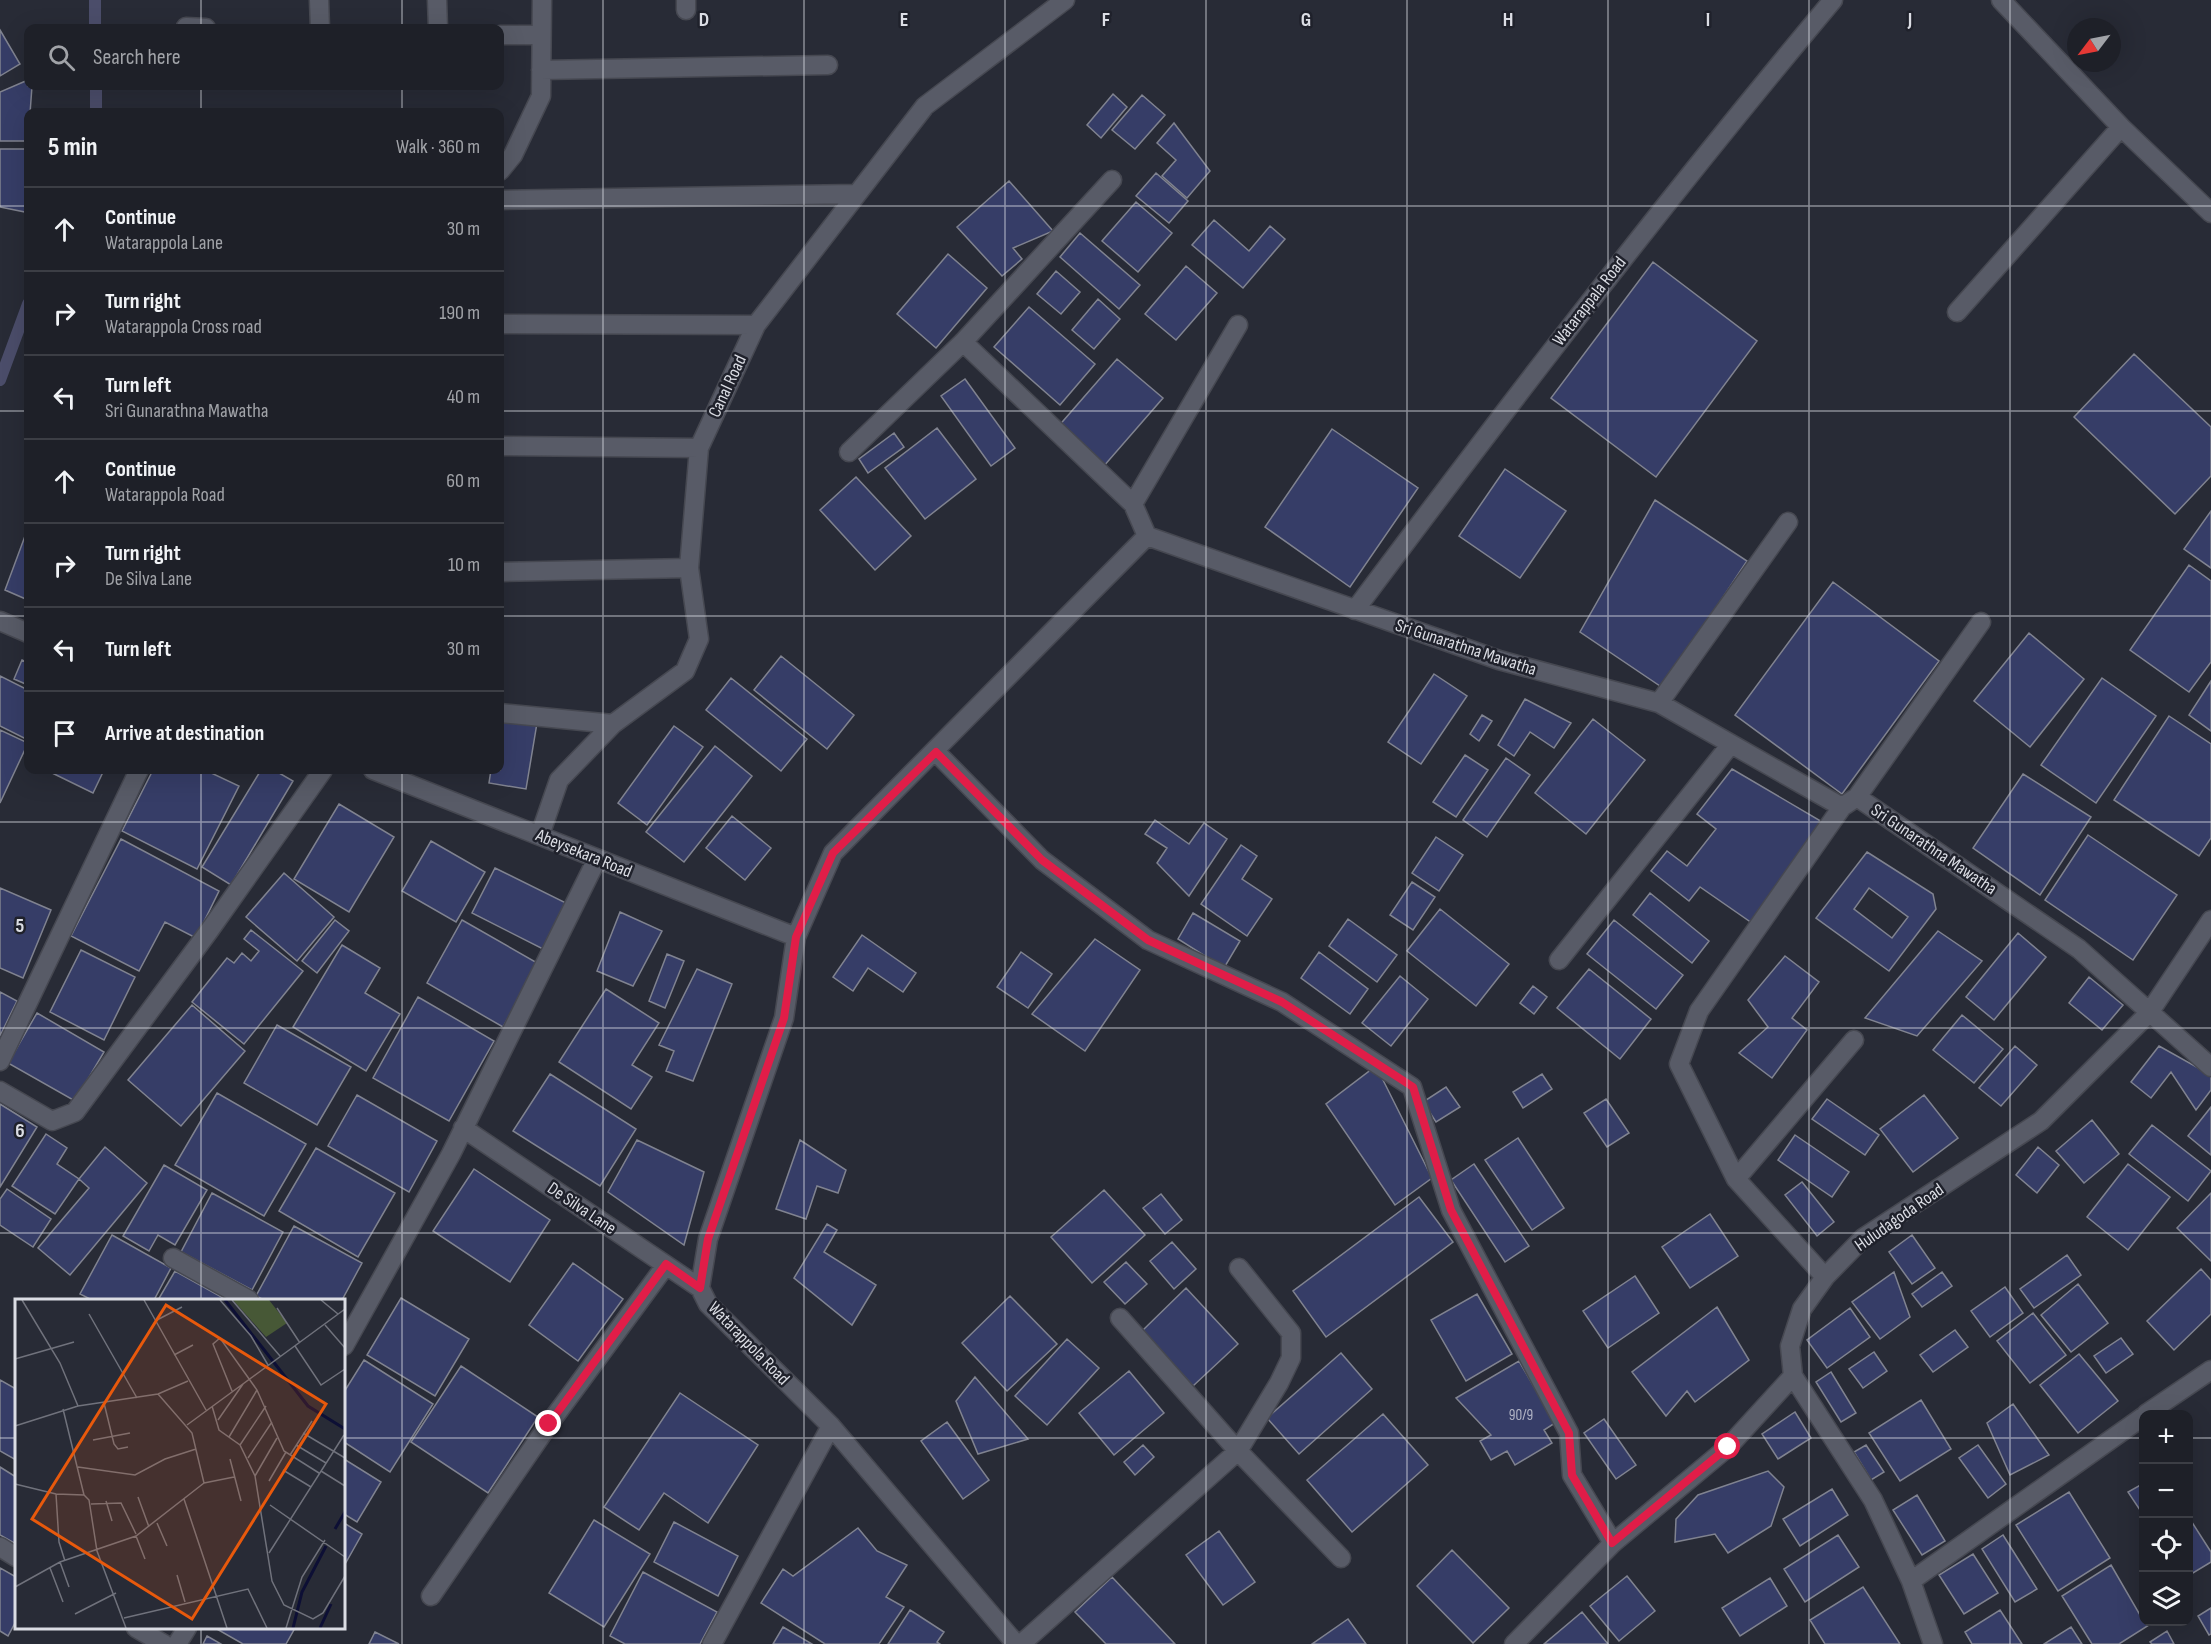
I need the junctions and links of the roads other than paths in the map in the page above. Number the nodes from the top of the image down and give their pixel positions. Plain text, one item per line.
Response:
1 (319, 0) edge
2 (437, 0) edge
3 (542, 0) edge
4 (1065, 0) edge
5 (1833, 0) edge
6 (2001, 0) edge
7 (320, 24) edge
8 (438, 24) edge
9 (504, 35) edge
10 (541, 35) junction
11 (828, 65) dead end
12 (541, 70) junction
13 (2121, 127) junction
14 (504, 166) edge
15 (1112, 180) dead end
16 (856, 194) junction
17 (504, 200) edge
18 (2211, 213) edge
19 (1957, 312) dead end
20 (504, 324) edge
21 (756, 325) junction
22 (1238, 325) dead end
23 (963, 342) junction
24 (504, 446) edge
25 (699, 448) junction
26 (849, 452) dead end
27 (1133, 504) junction
28 (1788, 522) dead end
29 (1147, 536) junction
30 (689, 568) junction
31 (504, 572) edge
32 (1355, 610) junction
33 (0, 621) edge
34 (1981, 622) dead end
35 (24, 631) edge
36 (1659, 704) junction
37 (504, 713) edge
38 (613, 724) junction
39 (1731, 744) junction
40 (936, 752) junction
41 (137, 774) edge
42 (320, 774) edge
43 (383, 774) edge
44 (1857, 797) junction
45 (1842, 807) junction
46 (540, 835) junction
47 (597, 859) junction
48 (2211, 920) edge
49 (796, 937) junction
50 (1559, 960) dead end
51 (2149, 1013) junction
52 (1854, 1040) dead end
53 (0, 1061) edge
54 (2211, 1068) edge
55 (0, 1091) edge
56 (463, 1128) junction
57 (1736, 1179) junction
58 (173, 1258) dead end
59 (666, 1264) junction
60 (1239, 1268) dead end
61 (1825, 1277) junction
62 (700, 1288) junction
63 (247, 1299) edge
64 (1120, 1318) dead end
65 (345, 1344) edge
66 (2211, 1370) edge
67 (1793, 1376) junction
68 (2152, 1410) edge
69 (2139, 1419) edge
70 (831, 1426) junction
71 (1238, 1451) junction
72 (1612, 1543) junction
73 (0, 1547) edge
74 (15, 1556) edge
75 (1341, 1558) dead end
76 (1911, 1581) junction
77 (431, 1596) dead end
78 (138, 1629) edge
79 (186, 1629) edge
80 (164, 1644) edge
81 (177, 1644) edge
82 (712, 1644) edge
83 (1016, 1644) edge
84 (1021, 1644) edge
85 (1514, 1644) edge
86 (1933, 1644) edge

1 - 7 street
2 - 8 street
3 - 10 street
4 - 16 street, Canal Road
5 - 32 street, Watarappala Road
6 - 13 street
9 - 10 street
10 - 12 street
11 - 12 street
12 - 14 street
13 - 18 street
13 - 19 street
15 - 23 street
16 - 17 street
16 - 21 street, Canal Road
20 - 21 street
21 - 25 street, Canal Road
22 - 27 street
23 - 26 street
23 - 27 street
24 - 25 street
25 - 30 street, Canal Road
27 - 29 street
28 - 36 street
29 - 32 street, Sri Gunarathna Mawatha
29 - 40 street
30 - 31 street
30 - 38 street, Canal Road
32 - 36 street, Sri Gunarathna Mawatha
33 - 35 street
34 - 44 street
36 - 39 street, Sri Gunarathna Mawatha
37 - 38 street
38 - 46 street, Canal Road
39 - 45 street, Sri Gunarathna Mawatha
39 - 50 street
40 - 49 street
40 - 72 street
41 - 53 street
42 - 55 street
43 - 46 street, Abeysekara Road
44 - 45 street, Sri Gunarathna Mawatha
44 - 51 street, Sri Gunarathna Mawatha
45 - 57 street
46 - 47 street, Abeysekara Road
47 - 49 street, Abeysekara Road
47 - 56 street
48 - 51 street, Huludagoda Road
49 - 62 street, Watarappola Road
51 - 54 street, Sri Gunarathna Mawatha
51 - 61 street, Huludagoda Road
52 - 57 street
56 - 59 street, De Silva Lane
56 - 65 street
57 - 61 street
58 - 63 street
59 - 62 street, De Silva Lane
59 - 77 street
60 - 71 street
61 - 67 street, Huludagoda Road
62 - 70 street, Watarappola Road
64 - 71 street
66 - 68 street
67 - 72 street
67 - 76 street, Huludagoda Road
69 - 76 street
70 - 82 street
70 - 83 street, Watarappola Road
71 - 75 street
71 - 84 street
72 - 85 street
73 - 74 street
76 - 86 street, Huludagoda Road
78 - 80 street
79 - 81 street

